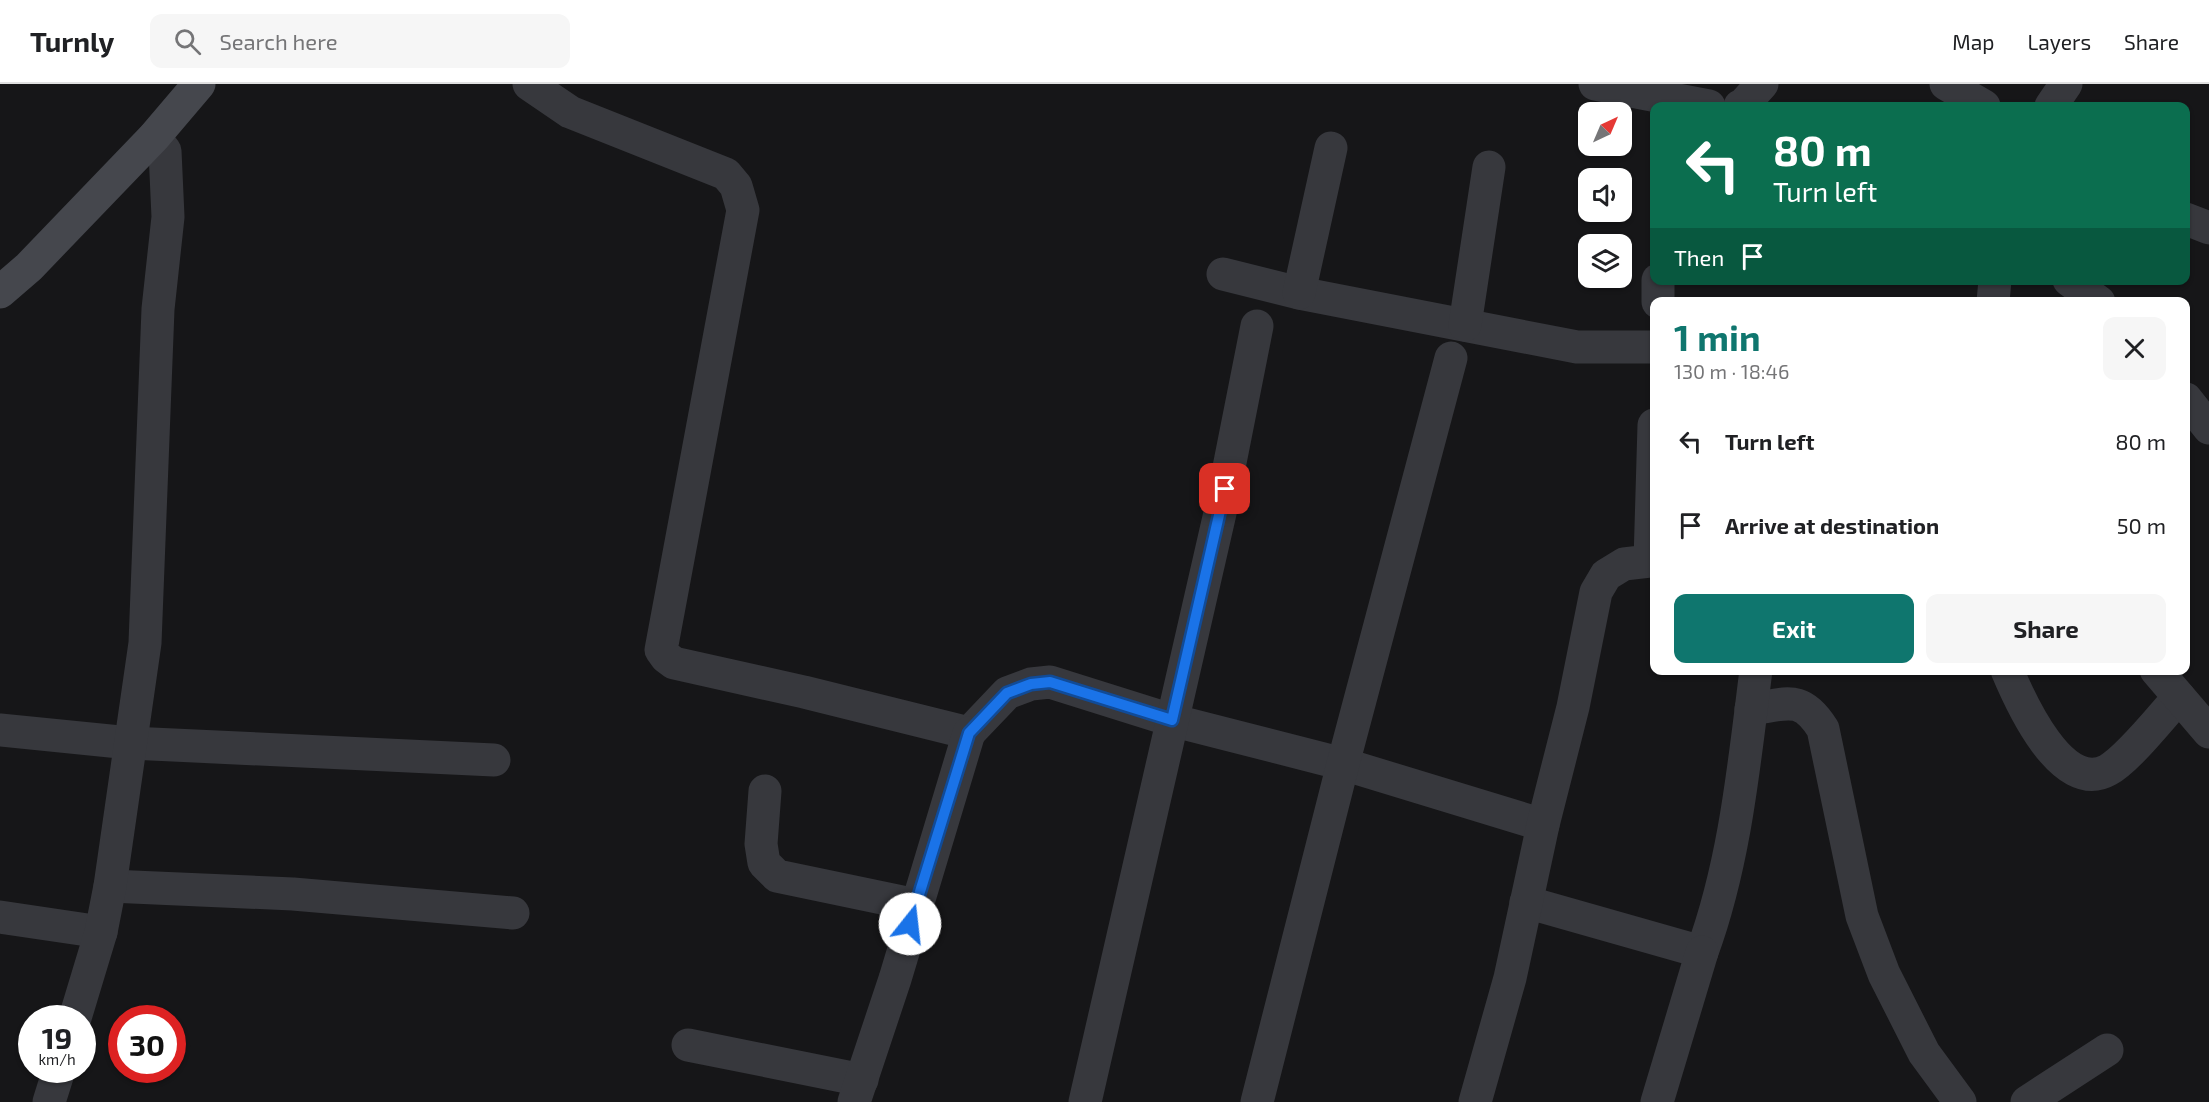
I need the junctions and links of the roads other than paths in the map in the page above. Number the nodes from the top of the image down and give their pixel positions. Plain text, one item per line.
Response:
1 (199, 84) edge
2 (529, 84) edge
3 (1595, 84) edge
4 (1762, 84) edge
5 (1946, 84) edge
6 (2066, 84) edge
7 (1688, 102) edge
8 (1746, 102) edge
9 (1977, 102) edge
10 (2054, 102) edge
11 (154, 137) junction
12 (1331, 148) dead end
13 (1489, 167) dead end
14 (2190, 221) edge
15 (2209, 228) edge
16 (1223, 274) dead end
17 (2076, 285) edge
18 (0, 292) edge
19 (1299, 293) junction
20 (2092, 297) edge
21 (1465, 325) junction
22 (1257, 326) dead end
23 (1650, 347) edge
24 (1451, 358) dead end
25 (2190, 404) edge
26 (2209, 429) edge
27 (1650, 561) edge
28 (1755, 675) edge
29 (2009, 675) edge
30 (2161, 675) edge
31 (2179, 698) junction
32 (1751, 709) junction
33 (1172, 720) junction
34 (0, 730) edge
35 (2209, 732) edge
36 (969, 733) junction
37 (130, 743) junction
38 (494, 760) dead end
39 (1343, 764) junction
40 (765, 791) dead end
41 (1543, 825) junction
42 (110, 886) junction
43 (1526, 902) junction
44 (916, 905) junction
45 (513, 914) dead end
46 (0, 917) edge
47 (101, 932) junction
48 (1702, 952) junction
49 (79, 1005) edge
50 (688, 1044) dead end
51 (2107, 1050) dead end
52 (55, 1083) edge
53 (858, 1091) edge
54 (49, 1102) edge
55 (1085, 1102) edge
56 (1257, 1102) edge
57 (1475, 1102) edge
58 (1657, 1102) edge
59 (1960, 1102) edge
60 (2027, 1102) edge

1 - 11 street
2 - 36 street
3 - 7 street
4 - 8 street
5 - 9 street
6 - 10 street
11 - 18 street
11 - 37 street
12 - 19 street
13 - 21 street
14 - 15 street
16 - 19 street
17 - 20 street
19 - 21 street
21 - 23 street
22 - 33 street
24 - 39 street
25 - 26 street
27 - 41 street
28 - 32 street
29 - 31 street
30 - 31 street
31 - 35 street
32 - 48 street
32 - 59 street
33 - 36 street
33 - 39 street
33 - 55 street
34 - 37 street
36 - 44 street
37 - 38 street
37 - 42 street
39 - 41 street
39 - 56 street
40 - 44 street
41 - 43 street
42 - 45 street
42 - 47 street
43 - 48 street
43 - 57 street
44 - 53 street
46 - 47 street
47 - 49 street
48 - 58 street
50 - 53 street
51 - 60 street
52 - 54 street

